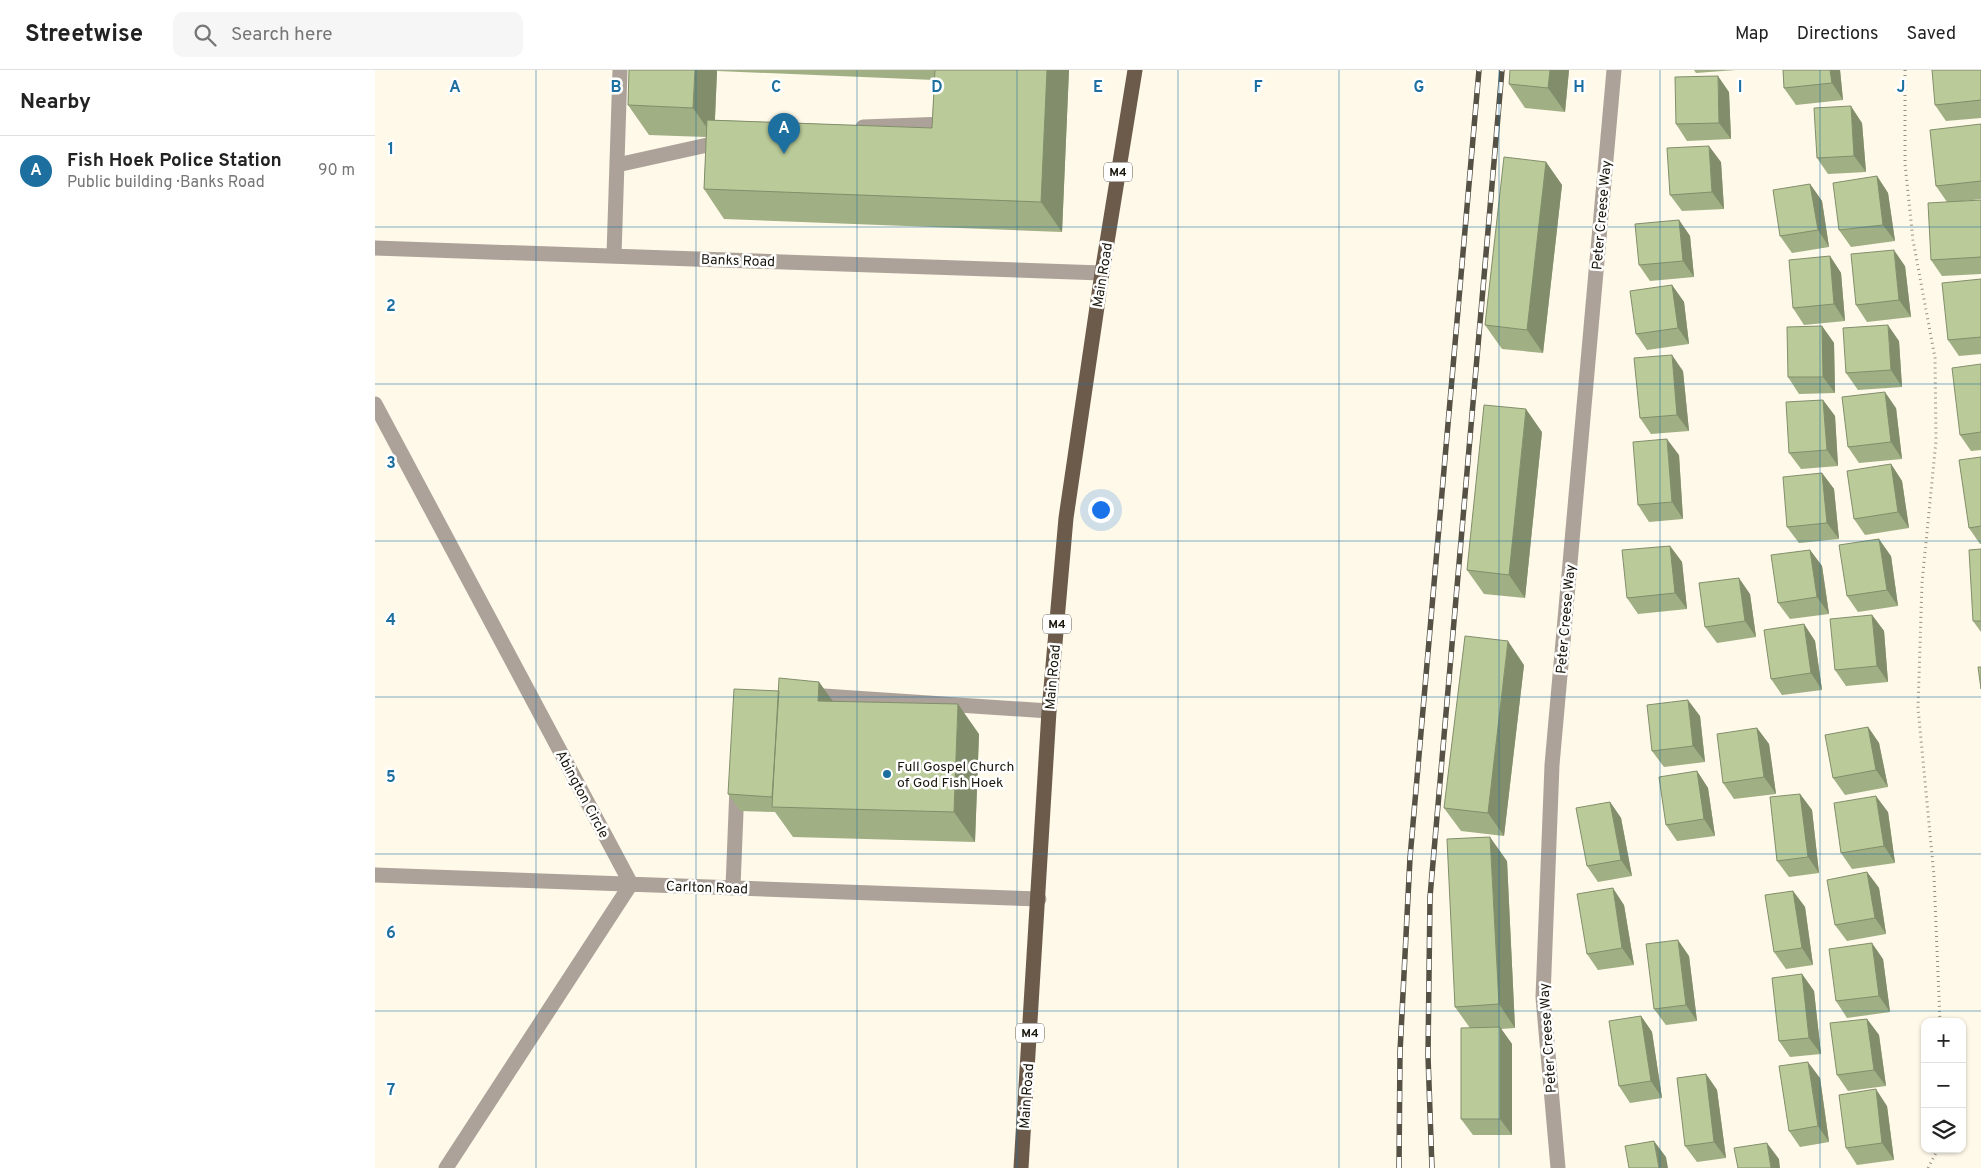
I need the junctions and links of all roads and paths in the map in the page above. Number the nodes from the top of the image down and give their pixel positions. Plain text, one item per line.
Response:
1 (620, 70) edge
2 (1135, 70) edge
3 (1614, 70) edge
4 (1905, 70) edge
5 (946, 124) edge
6 (847, 127) edge
7 (741, 131) edge
8 (617, 165) junction
9 (375, 248) edge
10 (614, 255) junction
11 (1102, 273) junction
12 (375, 404) edge
13 (792, 695) edge
14 (1049, 711) junction
15 (738, 768) edge
16 (375, 875) edge
17 (631, 884) junction
18 (733, 887) junction
19 (1039, 899) junction
20 (1939, 1018) edge
21 (1936, 1153) edge
22 (446, 1168) edge
23 (1021, 1168) edge
24 (1558, 1168) edge
25 (1928, 1168) edge

1 - 8 street
2 - 11 main road, Main Road / M4
3 - 24 street, Peter Creese Way
4 - 20 path
5 - 6 street
7 - 8 street
8 - 10 street
9 - 10 street, Banks Road
10 - 11 street, Banks Road
11 - 14 main road, Main Road / M4
12 - 17 street, Abington Circle
13 - 14 street
14 - 19 main road, Main Road / M4
15 - 18 street
16 - 17 street, Carlton Road
17 - 18 street, Carlton Road
17 - 22 street
18 - 19 street, Carlton Road
19 - 23 main road, Main Road / M4
21 - 25 path

